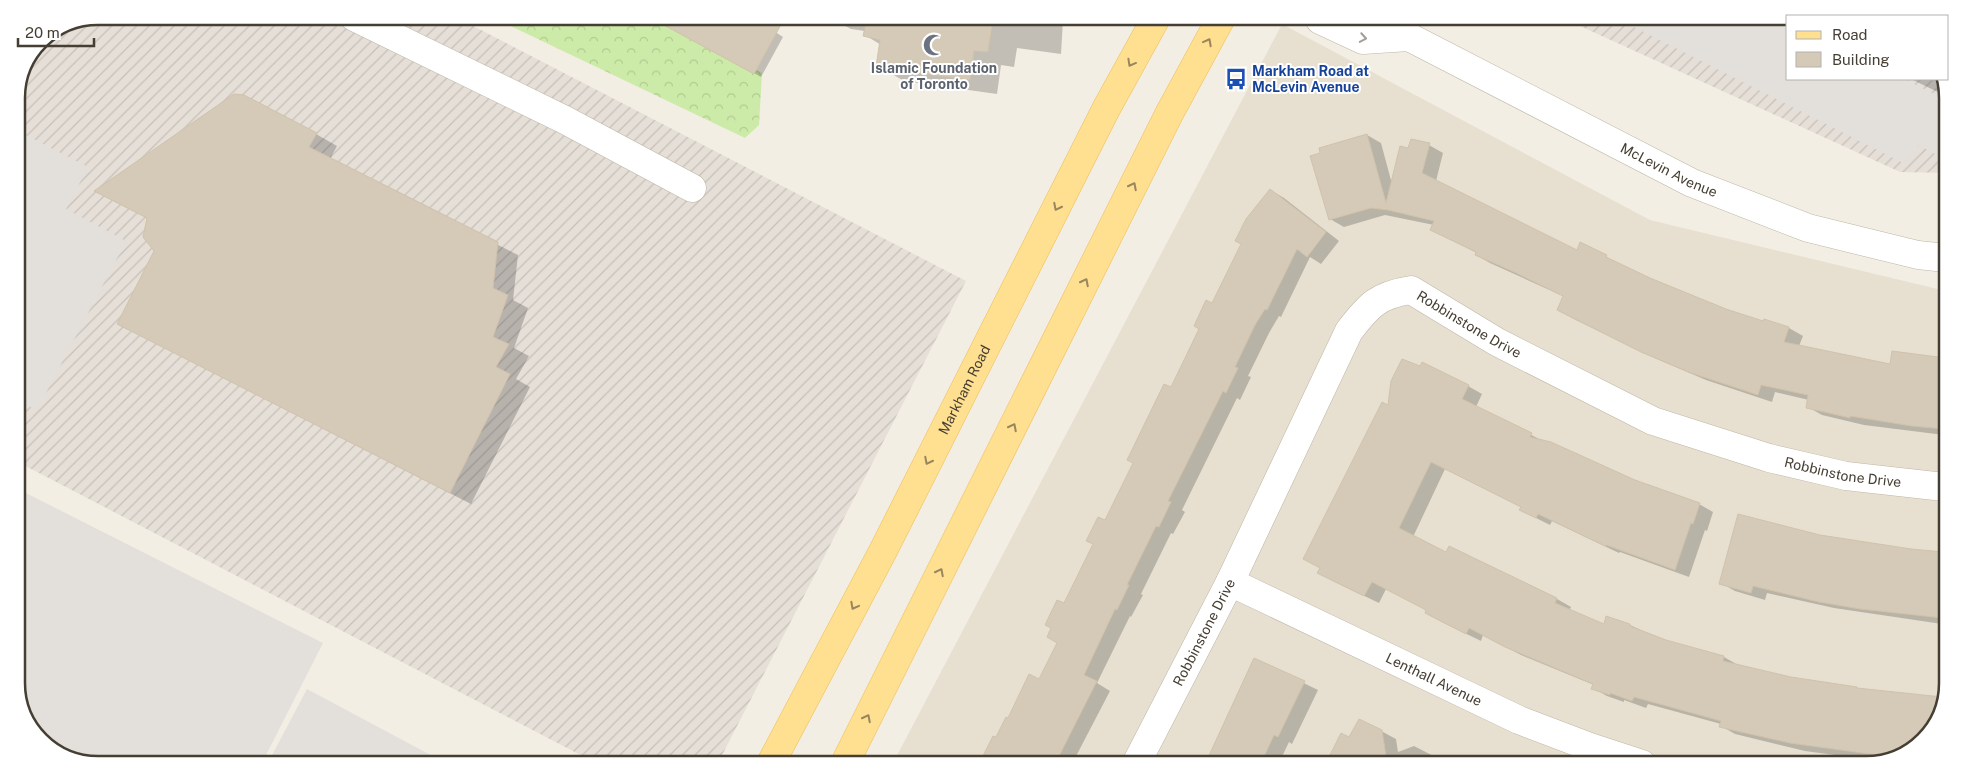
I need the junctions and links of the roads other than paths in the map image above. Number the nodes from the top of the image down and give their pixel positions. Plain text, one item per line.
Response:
1 (370, 25) edge
2 (1152, 25) edge
3 (1217, 25) edge
4 (1331, 25) edge
5 (1404, 29) edge
6 (692, 188) dead end
7 (1939, 257) edge
8 (1939, 486) edge
9 (1230, 582) junction
10 (775, 756) edge
11 (848, 756) edge
12 (1140, 756) edge
13 (1618, 756) edge

1 - 6 street
2 -> 10 main road, Markham Road
11 -> 3 main road
4 -> 5 street, McLevin Avenue
5 - 7 street, McLevin Avenue
8 - 9 street, Robbinstone Drive
9 - 12 street, Robbinstone Drive
9 - 13 street, Lenthall Avenue

